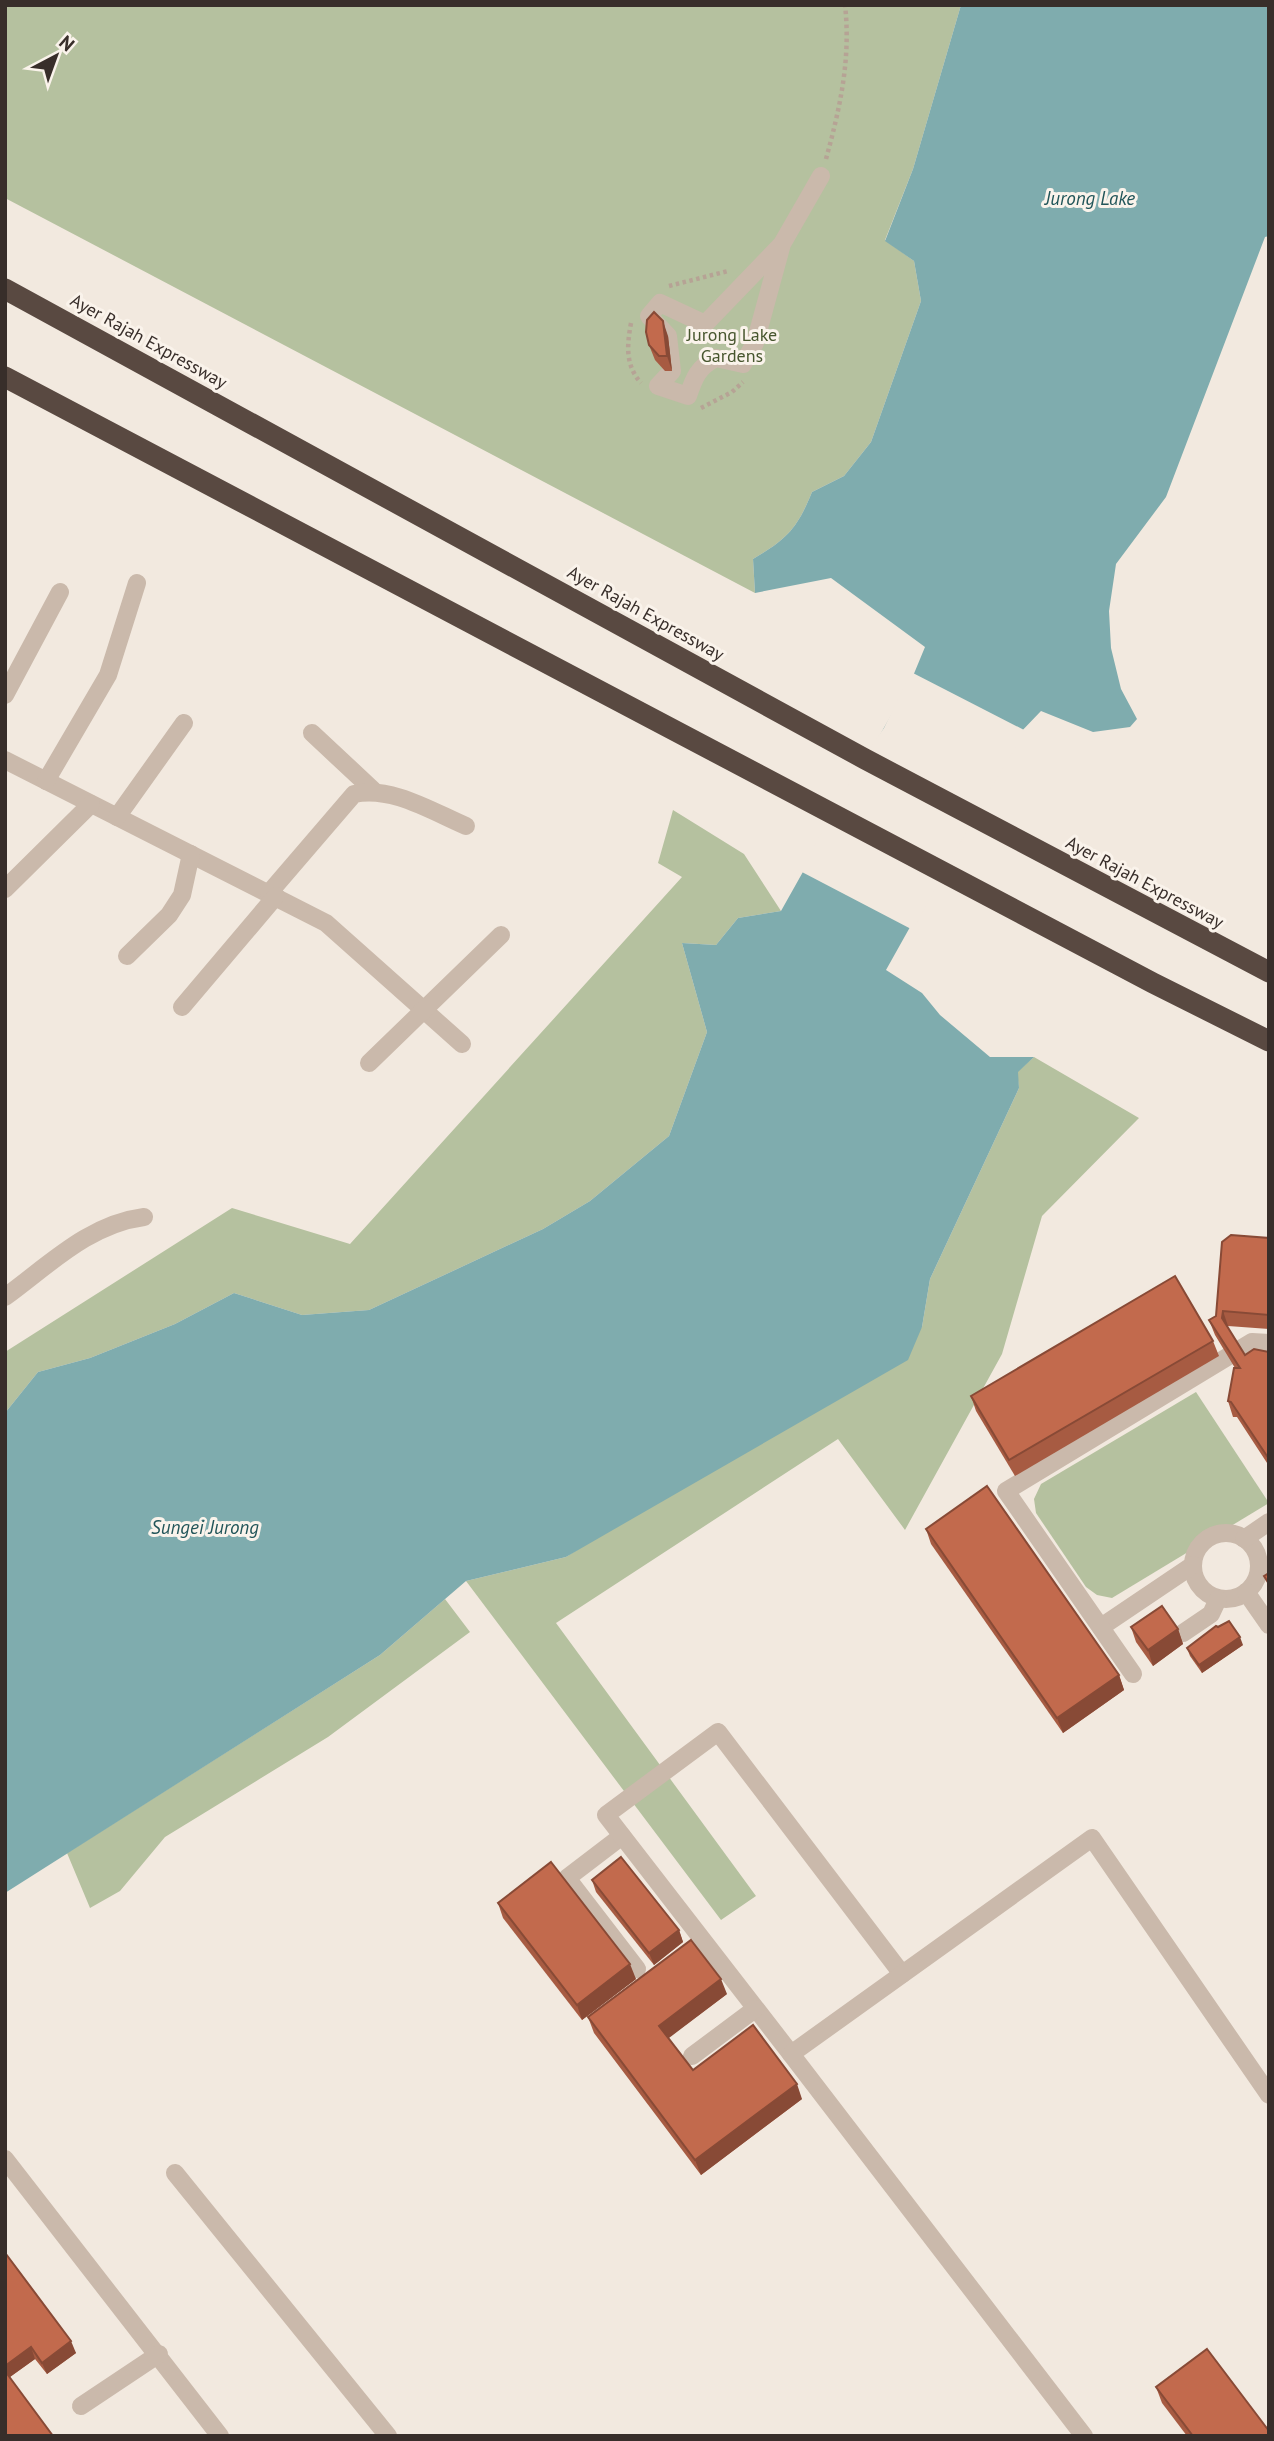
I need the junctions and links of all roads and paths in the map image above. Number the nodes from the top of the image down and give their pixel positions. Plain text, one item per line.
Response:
1 (845, 5) edge
2 (821, 176) joint
3 (782, 244) junction
4 (5, 289) edge
5 (5, 377) edge
6 (137, 583) dead end
7 (60, 592) dead end
8 (5, 695) edge
9 (184, 723) dead end
10 (312, 733) dead end
11 (5, 760) edge
12 (46, 781) junction
13 (373, 790) junction
14 (91, 804) junction
15 (117, 817) junction
16 (466, 826) dead end
17 (191, 854) junction
18 (5, 889) edge
19 (272, 894) junction
20 (501, 935) dead end
21 (127, 956) dead end
22 (1269, 972) edge
23 (1153, 983) junction
24 (182, 1007) dead end
25 (424, 1011) junction
26 (1269, 1041) edge
27 (462, 1044) dead end
28 (1269, 1057) edge
29 (369, 1063) dead end
30 (144, 1217) dead end
31 (5, 1297) edge
32 (1269, 1343) edge
33 (1269, 1522) edge
34 (1244, 1539) junction
35 (1264, 1564) edge
36 (1193, 1565) junction
37 (1246, 1592) junction
38 (1218, 1598) junction
39 (1269, 1625) edge
40 (1101, 1627) junction
41 (1182, 1633) dead end
42 (1133, 1674) dead end
43 (622, 1836) junction
44 (637, 1969) dead end
45 (902, 1974) junction
46 (755, 2009) junction
47 (791, 2054) junction
48 (692, 2056) dead end
49 (1269, 2095) edge
50 (5, 2159) edge
51 (175, 2173) dead end
52 (159, 2354) junction
53 (81, 2406) dead end
54 (213, 2434) edge
55 (388, 2436) edge
56 (1084, 2436) edge

1 - 2 path
2 - 3 street
3 - 3 street
4 - 22 highway, Ayer Rajah Expressway
5 - 23 highway
6 - 12 street
7 - 8 street
9 - 15 street
10 - 13 street
11 - 12 street
12 - 14 street
13 - 16 street
13 - 19 street
14 - 15 street
14 - 18 street
15 - 17 street
17 - 19 street
17 - 21 street
19 - 24 street
19 - 25 street
20 - 25 street
23 - 26 highway
23 - 28 highway
25 - 27 street
25 - 29 street
30 - 31 street
32 - 40 street
33 - 34 street
34 - 35 street
34 - 36 street
35 - 37 street
36 - 38 street
36 - 40 street
37 - 38 street
37 - 39 street
38 - 41 street
40 - 42 street
43 - 44 street
43 - 45 street
43 - 46 street
45 - 47 street
45 - 49 street
46 - 47 street
46 - 48 street
47 - 56 street
50 - 52 street
51 - 55 street
52 - 53 street
52 - 54 street

